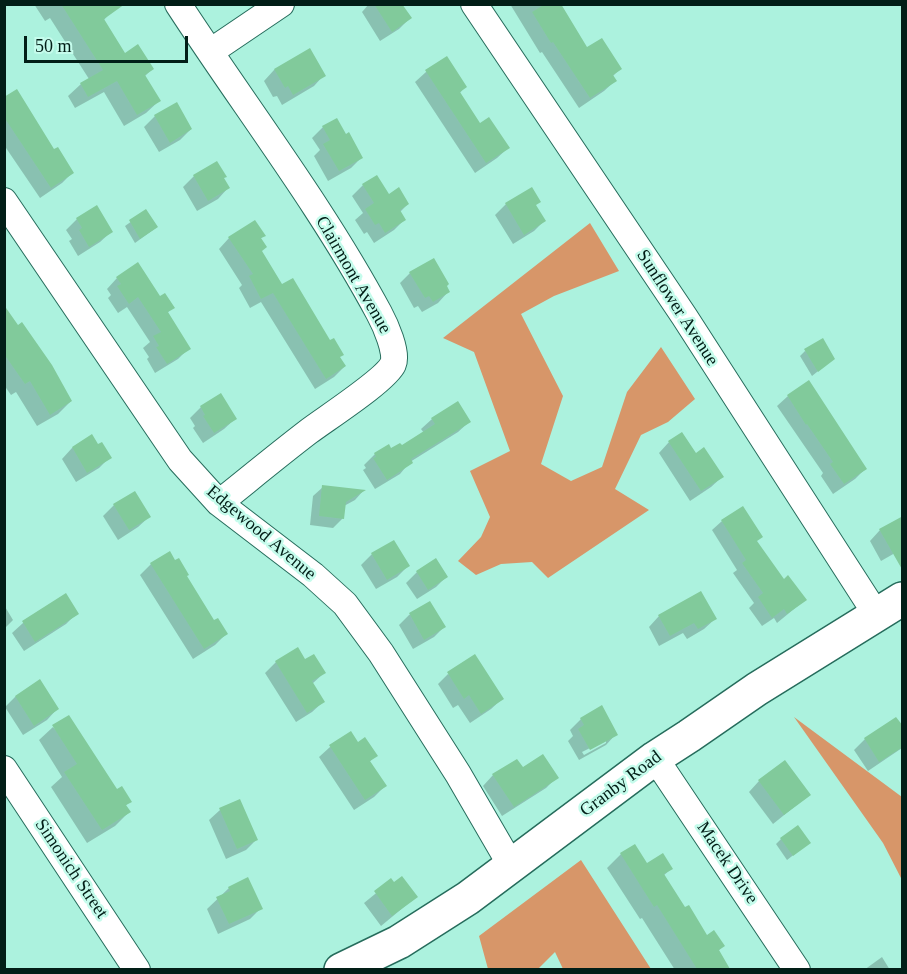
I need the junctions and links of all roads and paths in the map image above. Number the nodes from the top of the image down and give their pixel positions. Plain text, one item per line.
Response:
1 (178, 4) edge
2 (281, 4) edge
3 (474, 4) edge
4 (210, 52) junction
5 (4, 201) edge
6 (219, 503) junction
7 (890, 607) edge
8 (655, 758) junction
9 (4, 769) edge
10 (512, 867) junction
11 (137, 969) edge
12 (340, 969) edge
13 (797, 969) edge

1 - 4 street, Clairmont Avenue
2 - 4 street
3 - 7 street, Sunflower Avenue
4 - 6 street, Clairmont Avenue
5 - 6 street, Edgewood Avenue
6 - 10 street, Edgewood Avenue
7 - 8 main road, Granby Road
8 - 10 main road, Granby Road
8 - 13 street, Macek Drive
9 - 11 street, Simonich Street
10 - 12 main road, Granby Road

